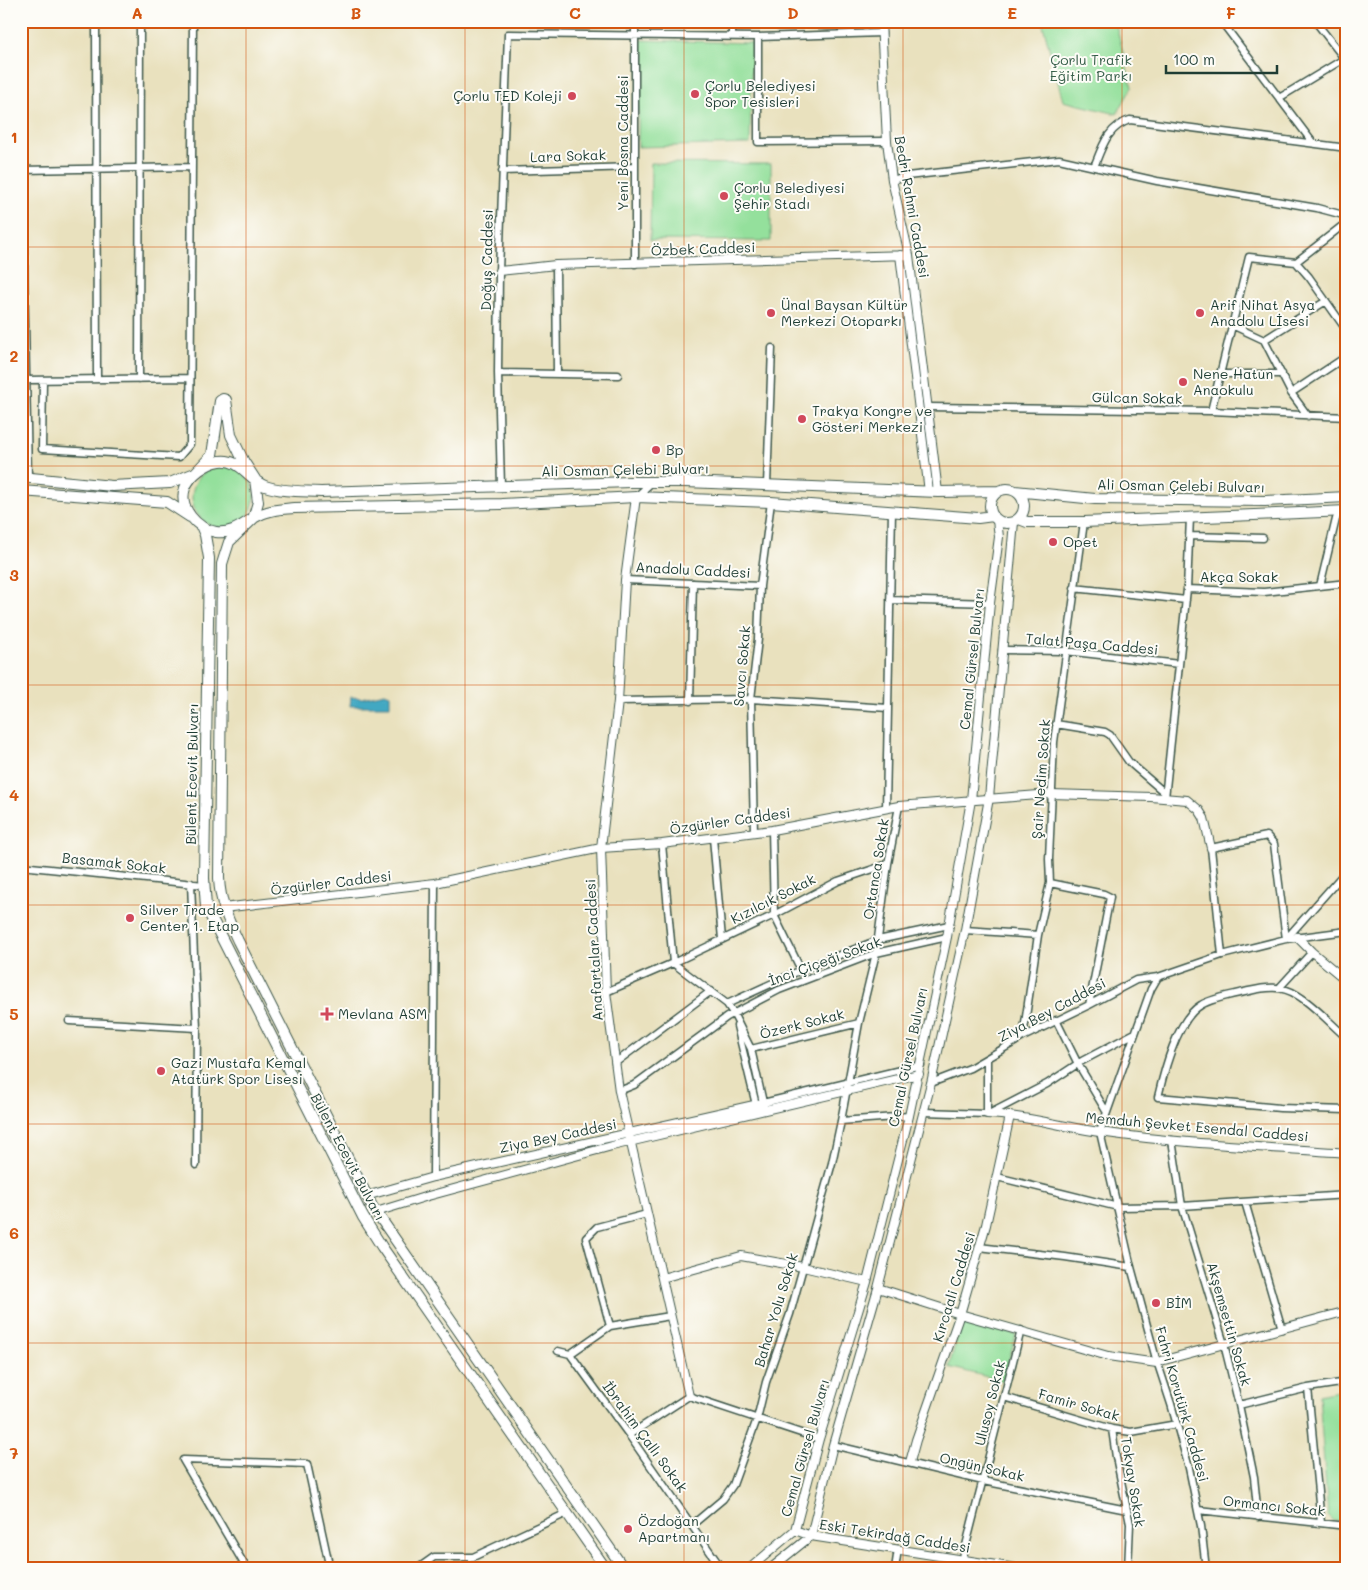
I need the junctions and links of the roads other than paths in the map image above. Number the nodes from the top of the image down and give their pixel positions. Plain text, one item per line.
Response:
1 (96, 21) edge
2 (140, 21) edge
3 (194, 21) edge
4 (635, 21) edge
5 (732, 21) edge
6 (882, 21) edge
7 (1221, 21) edge
8 (1315, 21) edge
9 (882, 33) junction
10 (635, 36) junction
11 (732, 36) junction
12 (758, 37) junction
13 (1346, 59) edge
14 (1280, 98) junction
15 (21, 112) edge
16 (887, 141) junction
17 (1313, 143) junction
18 (1347, 148) edge
19 (192, 167) junction
20 (635, 167) junction
21 (1094, 167) junction
22 (140, 168) junction
23 (96, 169) junction
24 (22, 170) edge
25 (502, 171) junction
26 (892, 180) junction
27 (1347, 216) edge
28 (1347, 222) edge
29 (900, 255) junction
30 (909, 255) junction
31 (1296, 262) junction
32 (636, 264) junction
33 (556, 265) junction
34 (22, 271) edge
35 (498, 271) junction
36 (1326, 301) junction
37 (906, 306) junction
38 (915, 306) junction
39 (1232, 325) junction
40 (1347, 331) edge
41 (1264, 340) junction
42 (772, 348) dead end
43 (1347, 356) edge
44 (498, 373) junction
45 (557, 374) junction
46 (1220, 374) junction
47 (1282, 374) junction
48 (618, 375) dead end
49 (190, 378) junction
50 (97, 379) junction
51 (139, 379) junction
52 (26, 380) junction
53 (43, 380) junction
54 (1292, 392) junction
55 (927, 407) junction
56 (1211, 411) junction
57 (1308, 416) junction
58 (1347, 417) edge
59 (195, 473) junction
60 (24, 477) edge
61 (255, 479) junction
62 (652, 482) junction
63 (767, 485) junction
64 (501, 486) junction
65 (1015, 490) junction
66 (21, 491) edge
67 (999, 491) junction
68 (933, 492) junction
69 (636, 497) junction
70 (1347, 498) edge
71 (771, 502) junction
72 (892, 511) junction
73 (1343, 511) edge
74 (1190, 517) junction
75 (191, 518) junction
76 (995, 518) junction
77 (254, 519) junction
78 (1016, 521) junction
79 (1084, 522) junction
80 (202, 528) junction
81 (1190, 536) junction
82 (1263, 538) dead end
83 (625, 580) junction
84 (1347, 582) edge
85 (693, 583) junction
86 (760, 586) junction
87 (1320, 586) junction
88 (1074, 588) junction
89 (1187, 589) junction
90 (890, 600) junction
91 (1186, 600) junction
92 (990, 603) junction
93 (1002, 650) junction
94 (1066, 651) junction
95 (1179, 664) junction
96 (751, 699) junction
97 (618, 701) junction
98 (690, 701) junction
99 (888, 708) junction
100 (1056, 724) junction
101 (1051, 794) junction
102 (1165, 795) junction
103 (989, 798) junction
104 (971, 800) junction
105 (899, 806) junction
106 (886, 808) junction
107 (772, 830) junction
108 (754, 832) junction
109 (712, 838) junction
110 (662, 844) junction
111 (602, 848) junction
112 (1211, 848) junction
113 (888, 864) junction
114 (21, 866) edge
115 (1347, 870) edge
116 (191, 883) junction
117 (435, 883) junction
118 (1050, 883) junction
119 (204, 885) junction
120 (223, 908) junction
121 (774, 914) junction
122 (949, 925) junction
123 (966, 930) junction
124 (1347, 931) edge
125 (1038, 936) junction
126 (947, 937) junction
127 (1286, 938) junction
128 (1297, 938) junction
129 (722, 939) junction
130 (878, 940) junction
131 (1312, 952) junction
132 (876, 953) junction
133 (1222, 955) junction
134 (673, 963) junction
135 (802, 970) junction
136 (1158, 977) junction
137 (805, 978) junction
138 (1347, 981) edge
139 (1280, 987) junction
140 (711, 991) junction
141 (606, 992) junction
142 (727, 1004) junction
143 (1089, 1005) junction
144 (734, 1013) junction
145 (1056, 1020) junction
146 (69, 1021) dead end
147 (859, 1022) junction
148 (197, 1028) junction
149 (1135, 1033) junction
150 (1022, 1037) junction
151 (1347, 1038) edge
152 (751, 1049) junction
153 (987, 1059) junction
154 (615, 1063) junction
155 (1078, 1064) junction
156 (921, 1065) junction
157 (919, 1074) junction
158 (849, 1083) junction
159 (931, 1083) junction
160 (619, 1091) junction
161 (847, 1092) junction
162 (761, 1108) junction
163 (1347, 1110) edge
164 (1106, 1111) junction
165 (924, 1112) junction
166 (988, 1114) junction
167 (909, 1116) junction
168 (1010, 1116) junction
169 (841, 1121) junction
170 (1100, 1132) junction
171 (629, 1138) junction
172 (1172, 1140) junction
173 (1347, 1153) edge
174 (196, 1165) dead end
175 (433, 1177) junction
176 (997, 1178) junction
177 (1347, 1195) edge
178 (366, 1196) junction
179 (1245, 1202) junction
180 (1182, 1206) junction
181 (1118, 1207) junction
182 (376, 1212) junction
183 (647, 1214) junction
184 (979, 1247) junction
185 (803, 1267) junction
186 (1131, 1267) junction
187 (662, 1278) junction
188 (867, 1282) junction
189 (878, 1288) junction
190 (1347, 1311) edge
191 (960, 1314) junction
192 (670, 1316) junction
193 (610, 1326) junction
194 (1282, 1329) junction
195 (1021, 1330) junction
196 (1224, 1344) junction
197 (558, 1351) dead end
198 (570, 1354) junction
199 (1157, 1362) junction
200 (1347, 1382) edge
201 (1308, 1388) junction
202 (689, 1396) junction
203 (1004, 1397) junction
204 (1239, 1405) junction
205 (757, 1419) junction
206 (1177, 1424) junction
207 (1112, 1429) junction
208 (629, 1435) junction
209 (819, 1439) junction
210 (833, 1444) junction
211 (910, 1462) junction
212 (983, 1481) junction
213 (1127, 1510) junction
214 (1198, 1510) junction
215 (567, 1513) junction
216 (1258, 1517) junction
217 (1321, 1523) junction
218 (692, 1525) junction
219 (1347, 1526) edge
220 (794, 1530) junction
221 (811, 1536) junction
222 (898, 1550) junction
223 (962, 1559) junction
224 (247, 1569) edge
225 (330, 1569) edge
226 (417, 1569) edge
227 (606, 1569) edge
228 (624, 1569) edge
229 (722, 1569) edge
230 (749, 1569) edge
231 (770, 1569) edge
232 (895, 1569) edge
233 (960, 1569) edge
234 (1022, 1569) edge
235 (1128, 1569) edge
236 (1206, 1569) edge

1 - 23 street
2 - 22 street
3 - 19 street
4 - 10 street, Yeni Bosna Caddesi
5 - 11 street
6 - 9 street, Bedri Rahmi Caddesi
7 - 14 street
8 - 13 street
9 - 12 street
9 - 16 street, Bedri Rahmi Caddesi
10 - 11 street
10 - 20 street, Yeni Bosna Caddesi
10 - 25 street, Doğuş Caddesi
11 - 12 street
12 - 16 street
13 - 14 street
14 - 17 street
15 - 24 street
16 - 26 street, Bedri Rahmi Caddesi
17 - 18 street
17 - 21 street
19 - 22 street
19 - 49 street
20 - 25 street, Lara Sokak
20 - 32 street, Yeni Bosna Caddesi
21 - 26 street
21 - 27 street
22 - 23 street
22 - 51 street
23 - 24 street
23 - 50 street
24 - 34 street
25 - 35 street, Doğuş Caddesi
26 - 30 street, Bedri Rahmi Caddesi
28 - 31 street
29 - 30 street, Özbek Caddesi
29 - 32 street, Özbek Caddesi
29 - 37 street, Bedri Rahmi Caddesi
30 - 38 street, Bedri Rahmi Caddesi
31 - 36 street
31 - 39 street
32 - 33 street, Özbek Caddesi
33 - 35 street, Özbek Caddesi
33 - 45 street
34 - 52 street
35 - 44 street, Doğuş Caddesi
36 - 40 street
36 - 41 street
37 - 38 street
37 - 68 street, Bedri Rahmi Caddesi
38 - 55 street, Bedri Rahmi Caddesi
39 - 41 street
39 - 46 street
41 - 47 street
42 - 63 street
43 - 54 street
44 - 45 street
44 - 64 street, Doğuş Caddesi
45 - 48 street
46 - 47 street
46 - 56 street
47 - 54 street
49 - 51 street
49 - 53 street
50 - 51 street
50 - 53 street
52 - 53 street
52 - 60 street
54 - 57 street
55 - 56 street, Gülcan Sokak
55 - 68 street, Bedri Rahmi Caddesi
56 - 57 street, Gülcan Sokak
57 - 58 street, Gülcan Sokak
59 - 60 main road
59 - 61 main road
59 - 61 main road
59 - 75 main road
61 - 64 main road, Ali Osman Çelebi Bulvarı
61 - 77 main road
62 - 63 main road, Ali Osman Çelebi Bulvarı
62 - 64 main road, Ali Osman Çelebi Bulvarı
62 - 69 street
63 - 68 main road, Ali Osman Çelebi Bulvarı
65 - 67 main road
65 - 70 main road, Ali Osman Çelebi Bulvarı
65 - 78 main road
66 - 75 main road
67 - 68 main road, Ali Osman Çelebi Bulvarı
67 - 76 main road
69 - 71 main road, Ali Osman Çelebi Bulvarı
69 - 77 main road, Ali Osman Çelebi Bulvarı
69 - 83 street, Anafartalar Caddesi
71 - 72 main road, Ali Osman Çelebi Bulvarı
71 - 86 street, Savcı Sokak
72 - 76 main road, Ali Osman Çelebi Bulvarı
72 - 90 street
73 - 74 main road, Ali Osman Çelebi Bulvarı
73 - 87 street
74 - 79 main road, Ali Osman Çelebi Bulvarı
74 - 81 street
75 - 80 main road
76 - 78 main road
76 - 92 street, Cemal Gürsel Bulvarı
77 - 80 main road
77 - 120 main road
78 - 79 main road, Ali Osman Çelebi Bulvarı
78 - 93 street, Cemal Gürsel Bulvarı
79 - 88 street, Şair Nedim Sokak
80 - 119 main road, Bülent Ecevit Bulvarı
81 - 82 street
81 - 89 street
83 - 85 street, Anadolu Caddesi
83 - 97 street, Anafartalar Caddesi
84 - 87 street, Akça Sokak
85 - 86 street, Anadolu Caddesi
85 - 98 street
86 - 96 street, Savcı Sokak
87 - 89 street, Akça Sokak
88 - 91 street, Akça Sokak
88 - 94 street, Şair Nedim Sokak
89 - 91 street
90 - 92 street
90 - 99 street
91 - 95 street
92 - 104 street, Cemal Gürsel Bulvarı
93 - 94 street, Talat Paşa Caddesi
93 - 103 street, Cemal Gürsel Bulvarı
94 - 95 street, Talat Paşa Caddesi
94 - 100 street, Şair Nedim Sokak
95 - 102 street
96 - 98 street
96 - 99 street
96 - 108 street, Savcı Sokak
97 - 98 street
97 - 111 street, Anafartalar Caddesi
99 - 106 street
100 - 101 street, Şair Nedim Sokak
100 - 102 street
101 - 102 street, Özgürler Caddesi
101 - 103 street, Özgürler Caddesi
101 - 118 street, Şair Nedim Sokak
102 - 112 street, Özgürler Caddesi
103 - 104 street, Özgürler Caddesi
103 - 123 street, Cemal Gürsel Bulvarı
104 - 105 street, Özgürler Caddesi
104 - 122 street, Cemal Gürsel Bulvarı
105 - 106 street, Özgürler Caddesi
105 - 113 street, Ortanca Sokak
106 - 107 street, Özgürler Caddesi
107 - 108 street, Özgürler Caddesi
107 - 121 street
108 - 109 street, Özgürler Caddesi
109 - 110 street, Özgürler Caddesi
109 - 129 street
110 - 111 street, Özgürler Caddesi
110 - 134 street
111 - 117 street, Özgürler Caddesi
111 - 141 street, Anafartalar Caddesi
112 - 127 street
112 - 133 street
113 - 121 street, Kızılcık Sokak
113 - 130 street, Ortanca Sokak
114 - 116 street, Basamak Sokak
115 - 127 street
116 - 119 street, Basamak Sokak
116 - 148 street
117 - 120 street, Özgürler Caddesi
117 - 175 street
118 - 125 street, Şair Nedim Sokak
118 - 143 street
119 - 215 main road, Bülent Ecevit Bulvarı
120 - 178 main road
121 - 129 street, Kızılcık Sokak
121 - 135 street
122 - 126 street, Cemal Gürsel Bulvarı
122 - 130 street, İnci Çiçeği Sokak
123 - 125 street
123 - 159 street, Cemal Gürsel Bulvarı
124 - 128 street
125 - 150 street, Şair Nedim Sokak
126 - 132 street, İnci Çiçeği Sokak
126 - 156 street, Cemal Gürsel Bulvarı
127 - 128 street
127 - 133 street
128 - 131 street
129 - 134 street, Kızılcık Sokak
130 - 132 street, Ortanca Sokak
130 - 135 street, İnci Çiçeği Sokak
131 - 138 street
131 - 139 street
132 - 137 street, İnci Çiçeği Sokak
132 - 147 street, Ortanca Sokak
133 - 136 street
134 - 140 street
134 - 141 street, Kızılcık Sokak
135 - 137 street
135 - 142 street, İnci Çiçeği Sokak
136 - 143 street, Ziya Bey Caddesi
136 - 149 street, Fahri Korutürk Caddesi
137 - 144 street, İnci Çiçeği Sokak
139 - 151 street
139 - 163 street
140 - 142 street
140 - 154 street
141 - 154 street, Anafartalar Caddesi
142 - 144 street
143 - 145 street, Ziya Bey Caddesi
144 - 152 street
144 - 160 street, İnci Çiçeği Sokak
144 - 162 street
145 - 150 street, Ziya Bey Caddesi
145 - 155 street
146 - 148 street
147 - 152 street, Özerk Sokak
147 - 158 street, Ortanca Sokak
148 - 174 street
149 - 155 street
149 - 164 street, Fahri Korutürk Caddesi
150 - 153 street, Ziya Bey Caddesi
152 - 162 street
153 - 159 street, Ziya Bey Caddesi
153 - 166 street
154 - 160 street, Anafartalar Caddesi
155 - 164 street
155 - 166 street
156 - 157 street, Cemal Gürsel Bulvarı
156 - 158 street, Ziya Bey Caddesi
157 - 161 street, Ziya Bey Caddesi
157 - 167 street, Cemal Gürsel Bulvarı
158 - 161 street, Bahar Yolu Sokak
158 - 162 street, Ziya Bey Caddesi
159 - 165 street, Cemal Gürsel Bulvarı
160 - 171 street, Anafartalar Caddesi
161 - 162 street, Ziya Bey Caddesi
161 - 169 street, Bahar Yolu Sokak
162 - 171 street, Ziya Bey Caddesi
164 - 170 street, Fahri Korutürk Caddesi
165 - 166 street
165 - 189 street, Cemal Gürsel Bulvarı
166 - 168 street, Memduh Şevket Esendal Caddesi
167 - 169 street
167 - 188 street, Cemal Gürsel Bulvarı
168 - 170 street, Memduh Şevket Esendal Caddesi
168 - 176 street, Kırcaali Caddesi
169 - 185 street, Bahar Yolu Sokak
170 - 172 street, Memduh Şevket Esendal Caddesi
170 - 181 street, Fahri Korutürk Caddesi
171 - 175 street, Ziya Bey Caddesi
171 - 182 street, Ziya Bey Caddesi
171 - 183 street, Anafartalar Caddesi
172 - 173 street, Memduh Şevket Esendal Caddesi
172 - 180 street, Akşemsettin Sokak
175 - 178 street, Ziya Bey Caddesi
176 - 181 street
176 - 184 street, Kırcaali Caddesi
177 - 179 street
178 - 182 main road
179 - 180 street
179 - 194 street
180 - 181 street
180 - 196 street, Akşemsettin Sokak
181 - 186 street, Fahri Korutürk Caddesi
182 - 228 main road
183 - 187 street, Anafartalar Caddesi
183 - 193 street
184 - 186 street
184 - 191 street, Kırcaali Caddesi
185 - 187 street
185 - 188 street
185 - 205 street, Bahar Yolu Sokak
186 - 199 street, Fahri Korutürk Caddesi
187 - 192 street, Anafartalar Caddesi
188 - 209 street, Cemal Gürsel Bulvarı
189 - 191 street
189 - 210 street, Cemal Gürsel Bulvarı
190 - 194 street
191 - 195 street
191 - 211 street, Kırcaali Caddesi
192 - 193 street
192 - 202 street, Anafartalar Caddesi
193 - 198 street
194 - 196 street
195 - 199 street
195 - 203 street, Ulusoy Sokak
196 - 199 street
196 - 204 street, Akşemsettin Sokak
197 - 198 street
198 - 208 street, İbrahim Çallı Sokak
199 - 206 street, Fahri Korutürk Caddesi
200 - 201 street
201 - 204 street
201 - 217 street
202 - 205 street
202 - 208 street
203 - 207 street, Famir Sokak
203 - 212 street, Ulusoy Sokak
204 - 216 street, Akşemsettin Sokak
205 - 209 street
205 - 218 street, Bahar Yolu Sokak
206 - 207 street, Famir Sokak
206 - 214 street, Fahri Korutürk Caddesi
207 - 213 street, Tokyay Sokak
208 - 218 street, İbrahim Çallı Sokak
209 - 220 street, Cemal Gürsel Bulvarı
210 - 211 street, Ongün Sokak
210 - 221 street, Cemal Gürsel Bulvarı
211 - 212 street, Ongün Sokak
212 - 213 street, Ongün Sokak
212 - 223 street, Ulusoy Sokak
213 - 235 street, Tokyay Sokak
214 - 216 street, Ormancı Sokak
214 - 236 street, Fahri Korutürk Caddesi
215 - 226 street
215 - 227 main road, Bülent Ecevit Bulvarı
216 - 217 street, Ormancı Sokak
217 - 219 street, Ormancı Sokak
218 - 229 street, İbrahim Çallı Sokak
220 - 221 street, Eski Tekirdağ Caddesi
220 - 230 street, Cemal Gürsel Bulvarı
221 - 222 street, Eski Tekirdağ Caddesi
221 - 231 street
222 - 223 street, Eski Tekirdağ Caddesi
222 - 232 street
223 - 233 street, Ulusoy Sokak
223 - 234 street, Eski Tekirdağ Caddesi
224 - 225 street

